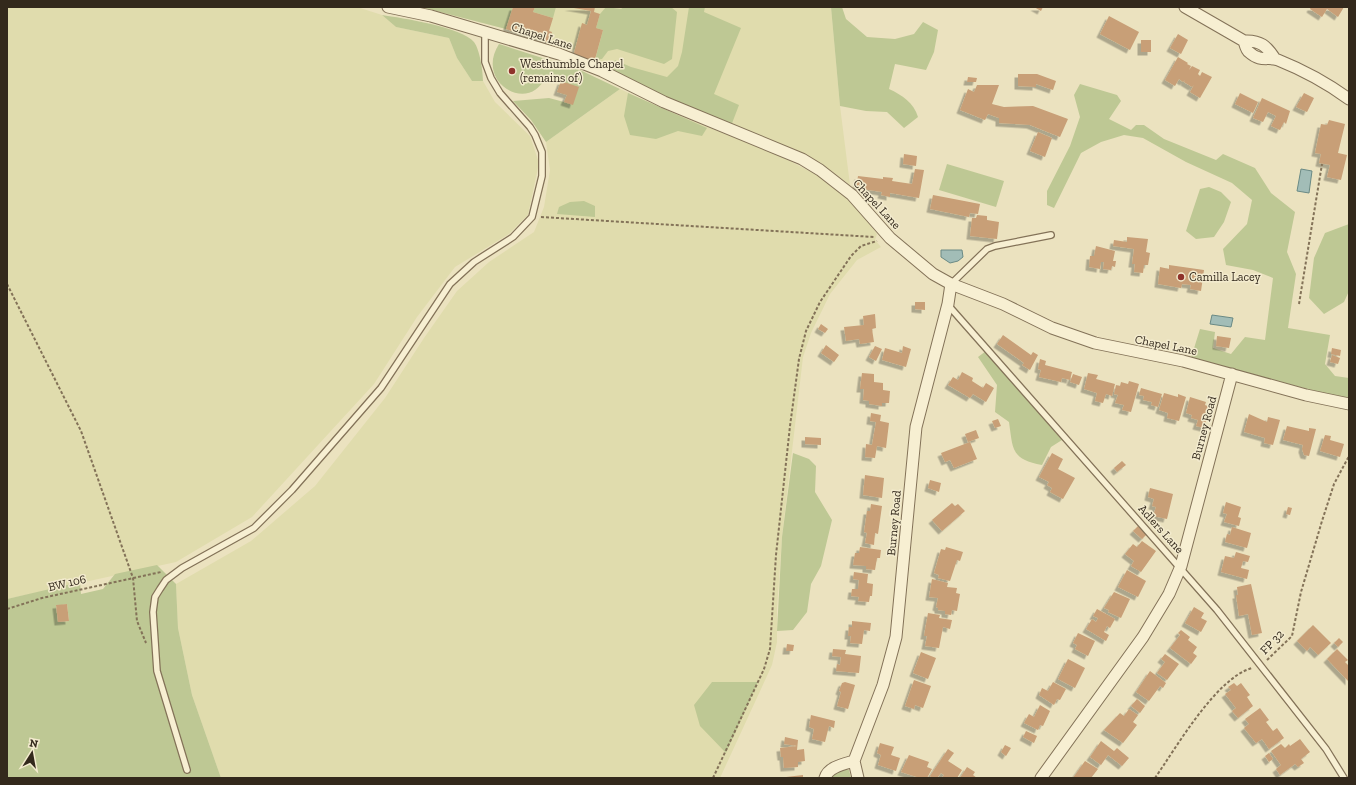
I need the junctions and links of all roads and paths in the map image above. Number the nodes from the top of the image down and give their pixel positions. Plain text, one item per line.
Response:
1 (388, 7) edge
2 (1185, 7) edge
3 (485, 32) junction
4 (1349, 99) edge
5 (1322, 164) dead end
6 (532, 216) junction
7 (1051, 235) dead end
8 (890, 238) junction
9 (7, 284) edge
10 (951, 284) junction
11 (948, 304) junction
12 (1299, 304) dead end
13 (1232, 374) junction
14 (1349, 404) edge
15 (1349, 456) edge
16 (1180, 566) junction
17 (182, 568) junction
18 (133, 578) junction
19 (7, 609) edge
20 (148, 649) dead end
21 (1261, 666) junction
22 (854, 761) junction
23 (187, 770) dead end
24 (713, 778) edge
25 (825, 778) edge
26 (858, 778) edge
27 (1041, 778) edge
28 (1155, 778) edge
29 (1344, 778) edge

1 - 3 street, Chapel Lane
2 - 4 street
3 - 6 lane
3 - 8 street, Chapel Lane
5 - 12 path
6 - 8 path
6 - 17 lane
7 - 10 lane
8 - 10 street, Chapel Lane
8 - 24 path
9 - 18 path
10 - 11 street, Burney Road
10 - 13 street, Chapel Lane
11 - 16 lane, Adlers Lane
11 - 22 street, Burney Road
13 - 14 street, Chapel Lane
13 - 16 street, Burney Road
15 - 21 path, FP 32
16 - 21 lane, Adlers Lane
16 - 27 street, Burney Road
17 - 18 path, BW 106
17 - 23 lane
18 - 19 path, BW 106
18 - 20 path
21 - 28 path, FP 32
21 - 29 lane, Adlers Lane
22 - 25 street
22 - 26 street

